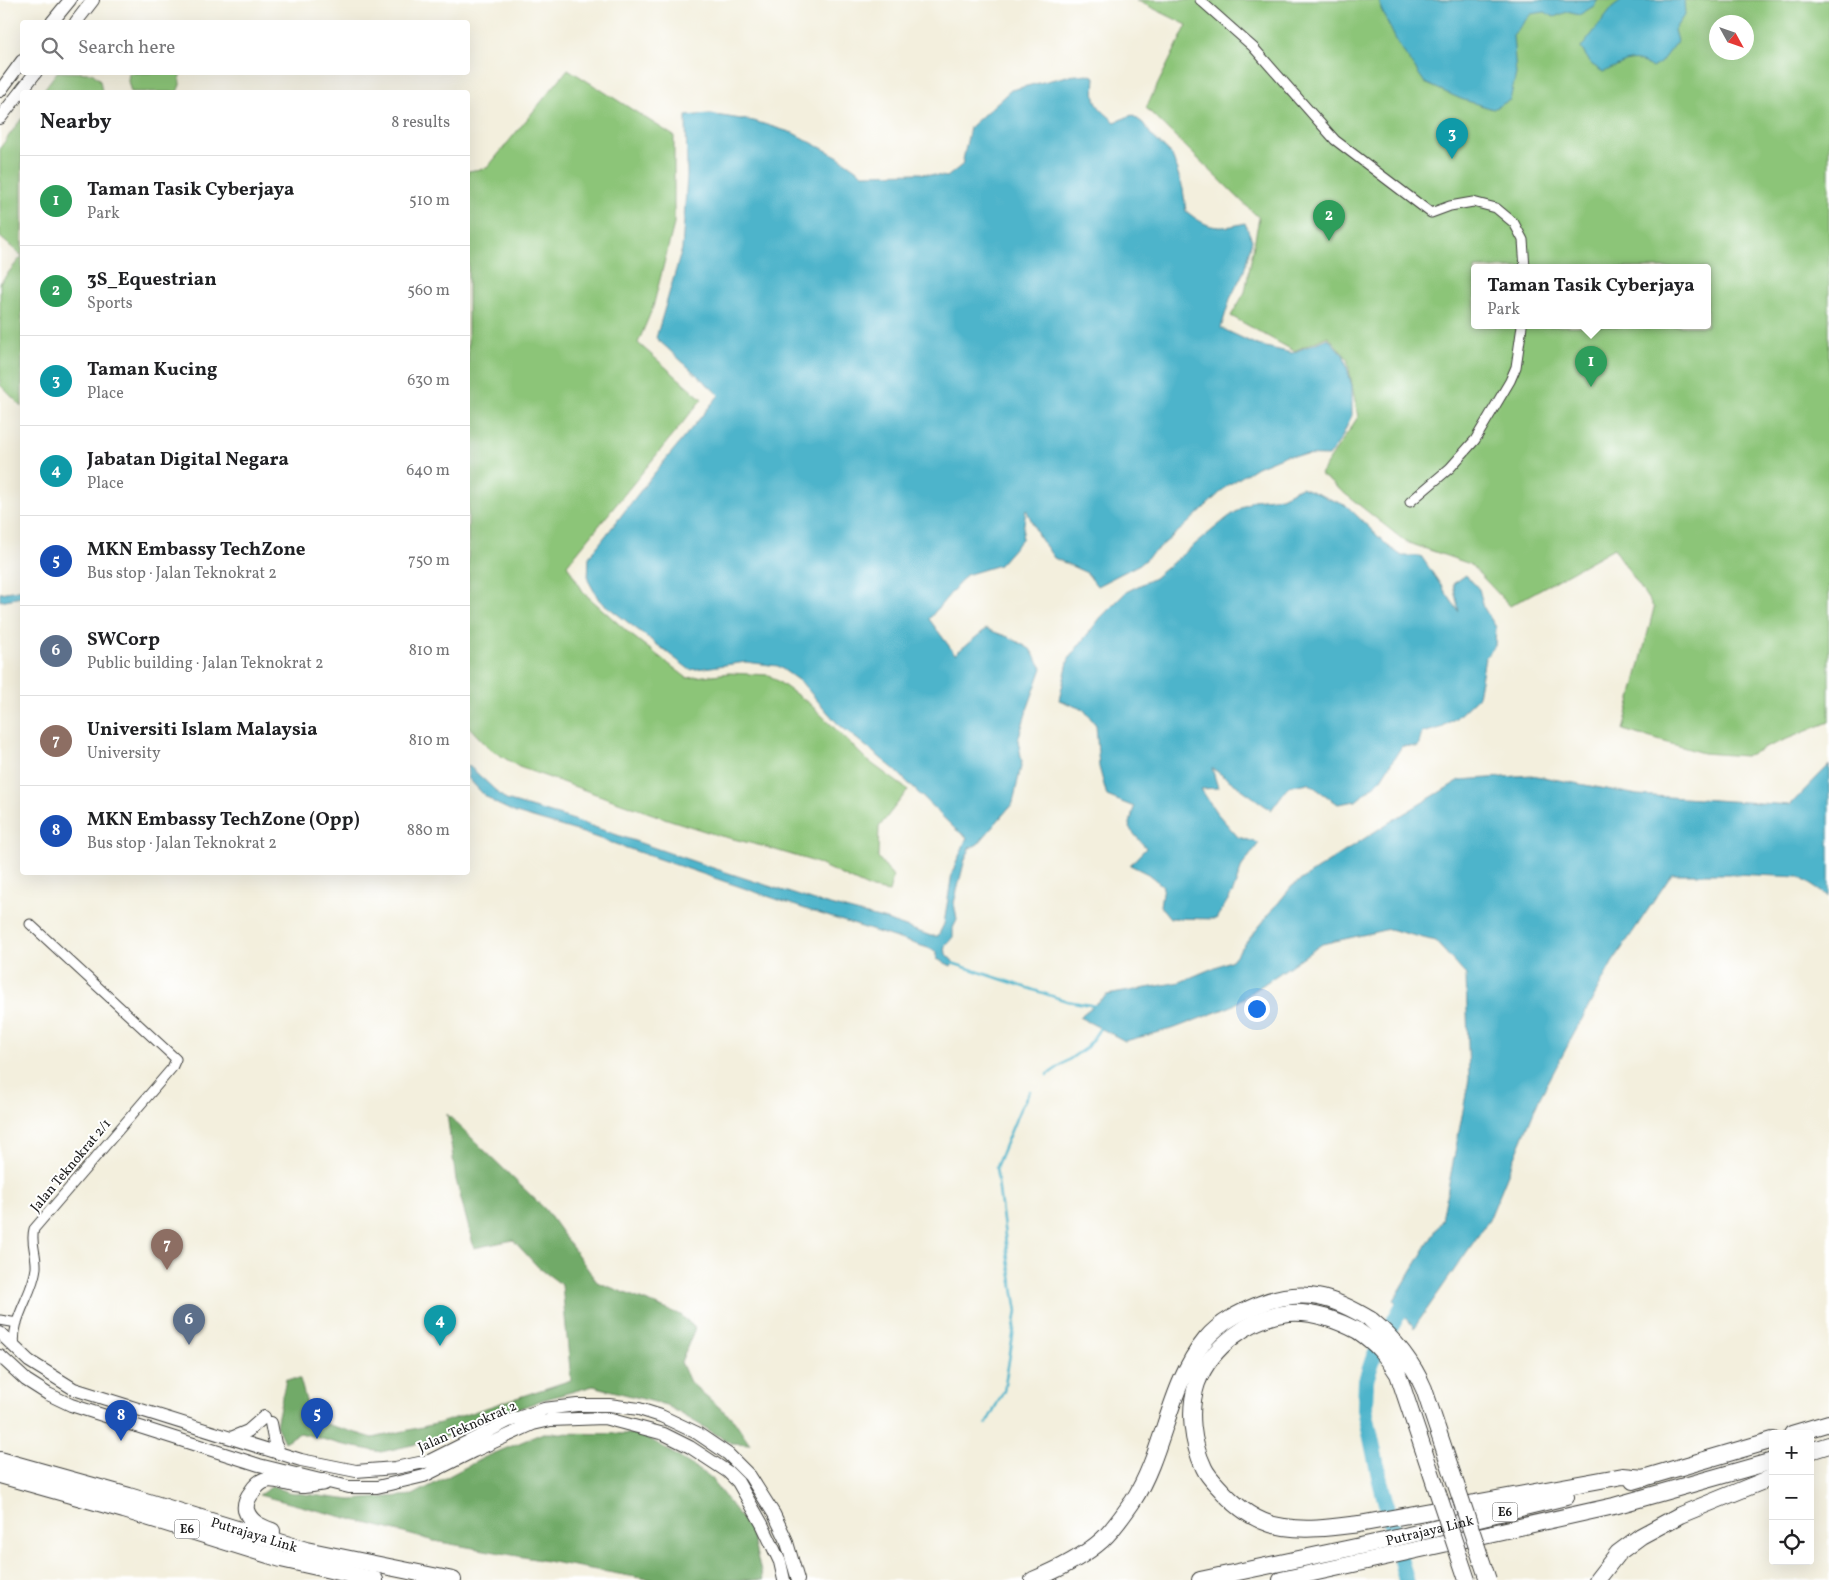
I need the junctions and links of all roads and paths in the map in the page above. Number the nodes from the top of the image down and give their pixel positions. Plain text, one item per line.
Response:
1 (70, 0) edge
2 (94, 0) edge
3 (1200, 0) edge
4 (54, 20) edge
5 (78, 20) edge
6 (20, 64) edge
7 (34, 75) edge
8 (22, 90) edge
9 (0, 91) edge
10 (20, 92) edge
11 (0, 118) edge
12 (1525, 264) edge
13 (1522, 329) edge
14 (1410, 502) dead end
15 (30, 924) dead end
16 (0, 1320) edge
17 (16, 1323) junction
18 (0, 1333) edge
19 (15, 1348) junction
20 (0, 1356) edge
21 (1829, 1423) edge
22 (1805, 1430) edge
23 (231, 1438) junction
24 (1769, 1441) edge
25 (279, 1452) junction
26 (0, 1460) edge
27 (1769, 1463) edge
28 (0, 1475) edge
29 (1644, 1478) junction
30 (1769, 1479) edge
31 (324, 1482) junction
32 (324, 1554) junction
33 (375, 1580) edge
34 (453, 1580) edge
35 (784, 1580) edge
36 (798, 1580) edge
37 (1034, 1580) edge
38 (1200, 1580) edge
39 (1281, 1580) edge
40 (1467, 1580) edge
41 (1488, 1580) edge
42 (1597, 1580) edge

1 - 4 main road
2 - 5 main road
3 - 12 street
6 - 9 main road
7 - 8 main road
10 - 11 main road
13 - 14 street
15 - 17 street, Jalan Teknokrat 2/1
16 - 17 street
17 - 19 street, Jalan Teknokrat 2/1
18 - 19 main road, Jalan Teknokrat 2
19 - 23 main road, Jalan Teknokrat 2
20 - 31 main road, Jalan Teknokrat 2
21 - 22 highway
23 - 25 main road, Jalan Teknokrat 2
23 - 25 main road
24 - 29 highway, Putrajaya Link / E6
25 - 36 main road, Jalan Teknokrat 2
26 - 32 highway, Putrajaya Link / E6
27 - 39 highway, Putrajaya Link / E6, bridge
28 - 33 highway, Putrajaya Link / E6
29 - 38 highway, Putrajaya Link / E6, bridge
29 - 40 highway, bridge
30 - 42 highway
31 - 32 highway
31 - 35 main road, Jalan Teknokrat 2
32 - 34 highway, Putrajaya Link / E6
37 - 41 highway, bridge

